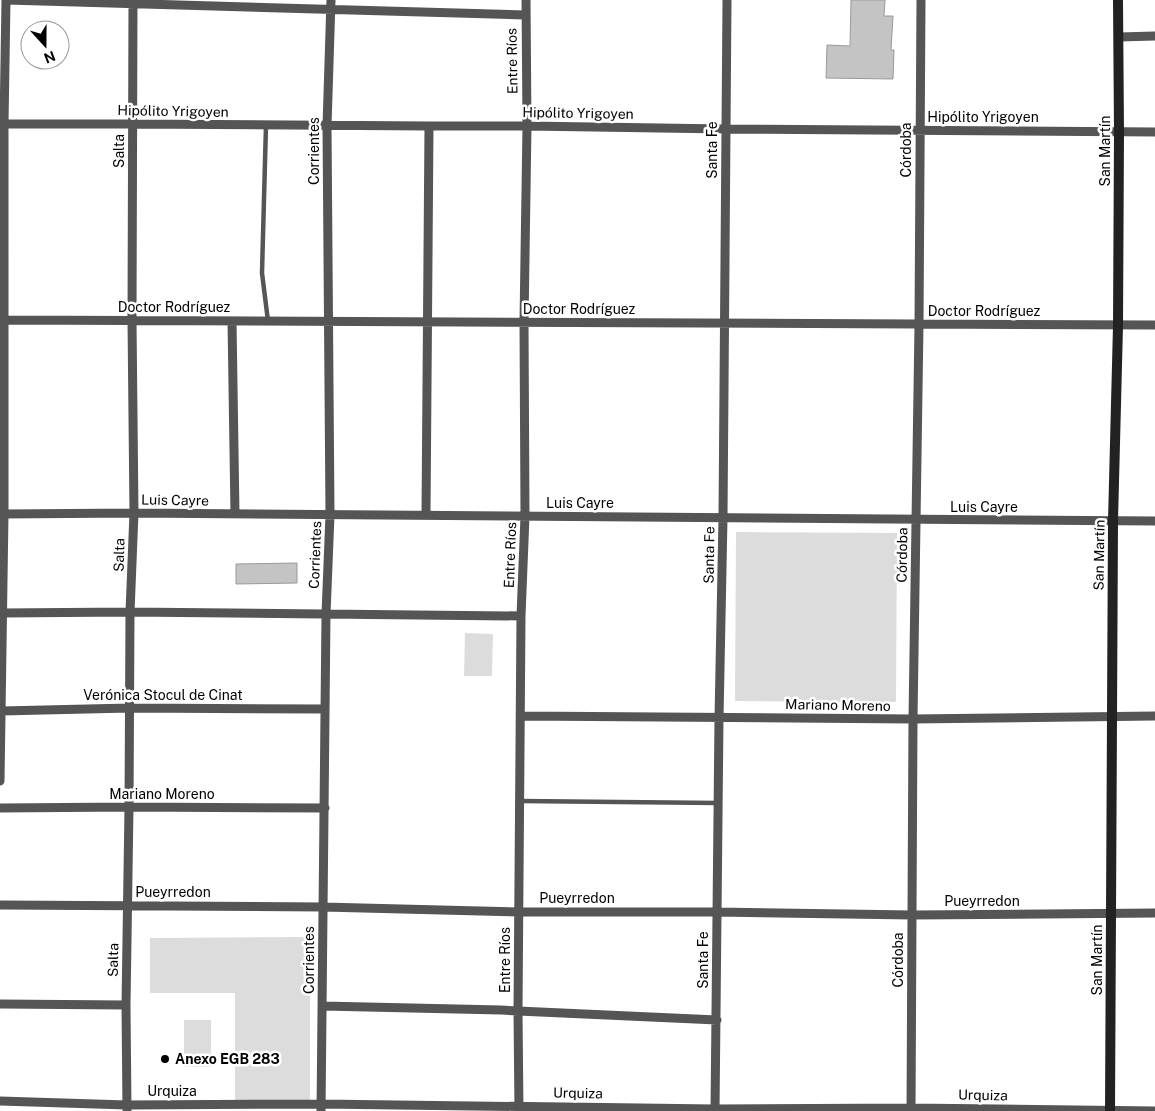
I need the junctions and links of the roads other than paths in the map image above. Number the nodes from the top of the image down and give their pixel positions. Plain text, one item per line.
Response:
1 (7, 0) edge
2 (526, 0) edge
3 (727, 0) edge
4 (921, 0) edge
5 (1118, 0) edge
6 (133, 2) edge
7 (331, 4) edge
8 (525, 15) junction
9 (1155, 36) edge
10 (1119, 37) junction
11 (2, 124) edge
12 (133, 124) junction
13 (266, 125) junction
14 (327, 126) junction
15 (429, 126) junction
16 (527, 126) junction
17 (726, 129) junction
18 (920, 130) junction
19 (1119, 132) junction
20 (1155, 132) edge
21 (4, 320) junction
22 (132, 320) junction
23 (232, 321) junction
24 (268, 321) junction
25 (329, 321) junction
26 (428, 322) junction
27 (524, 322) junction
28 (725, 324) junction
29 (919, 325) junction
30 (1118, 326) junction
31 (1155, 326) edge
32 (134, 513) junction
33 (4, 514) junction
34 (235, 514) junction
35 (330, 514) junction
36 (426, 516) junction
37 (525, 516) junction
38 (723, 518) junction
39 (916, 520) junction
40 (1113, 521) junction
41 (1155, 522) edge
42 (130, 612) junction
43 (2, 613) junction
44 (326, 614) junction
45 (521, 616) junction
46 (130, 708) junction
47 (325, 709) junction
48 (0, 711) edge
49 (521, 716) junction
50 (1112, 716) junction
51 (1155, 716) edge
52 (719, 718) junction
53 (913, 720) junction
54 (0, 781) edge
55 (520, 801) junction
56 (718, 803) junction
57 (129, 807) junction
58 (0, 808) edge
59 (325, 808) junction
60 (0, 905) edge
61 (128, 906) junction
62 (323, 907) junction
63 (519, 912) junction
64 (718, 912) junction
65 (1155, 913) edge
66 (1110, 914) junction
67 (912, 915) junction
68 (0, 1004) edge
69 (126, 1005) junction
70 (322, 1006) junction
71 (518, 1011) junction
72 (717, 1020) junction
73 (0, 1101) edge
74 (127, 1108) edge
75 (321, 1108) edge
76 (519, 1109) edge
77 (715, 1110) edge
78 (911, 1110) edge
79 (1155, 1110) edge
80 (1110, 1111) edge

1 - 6 street
1 - 11 street
2 - 8 street, Entre Ríos
3 - 17 street, Santa Fe
4 - 18 street, Córdoba
5 - 10 street, San Martín
6 - 7 street
6 - 12 street, Salta
7 - 8 street
7 - 14 street, Corrientes
8 - 16 street, Entre Ríos
9 - 10 street
10 - 19 street, San Martín
11 - 12 street, Hipólito Yrigoyen
11 - 21 street
12 - 13 street, Hipólito Yrigoyen
12 - 22 street, Salta
13 - 14 street, Hipólito Yrigoyen
13 - 24 lane
14 - 15 street, Hipólito Yrigoyen
14 - 25 street, Corrientes
15 - 16 street, Hipólito Yrigoyen
15 - 26 street
16 - 17 street, Hipólito Yrigoyen
16 - 27 street, Entre Ríos
17 - 18 street, Hipólito Yrigoyen
17 - 28 street, Santa Fe
18 - 19 street, Hipólito Yrigoyen
18 - 29 street, Córdoba
19 - 20 street, Hipólito Yrigoyen
19 - 30 street, San Martín
21 - 22 street, Doctor Rodríguez
21 - 33 street
22 - 23 street, Doctor Rodríguez
22 - 32 street, Salta
23 - 24 street, Doctor Rodríguez
23 - 34 street
24 - 25 street, Doctor Rodríguez
25 - 26 street, Doctor Rodríguez
25 - 35 street, Corrientes
26 - 27 street, Doctor Rodríguez
26 - 36 street
27 - 28 street, Doctor Rodríguez
27 - 37 street, Entre Ríos
28 - 29 street, Doctor Rodríguez
28 - 38 street, Santa Fe
29 - 30 street, Doctor Rodríguez
29 - 39 street, Córdoba
30 - 31 street, Doctor Rodríguez
30 - 40 street, San Martín
32 - 33 street, Luis Cayre
32 - 34 street, Luis Cayre
32 - 42 street, Salta
33 - 43 street
34 - 35 street, Luis Cayre
35 - 36 street, Luis Cayre
35 - 44 street, Corrientes
36 - 37 street, Luis Cayre
37 - 38 street, Luis Cayre
37 - 45 street, Entre Ríos
38 - 39 street, Luis Cayre
38 - 52 street, Santa Fe
39 - 40 street, Luis Cayre
39 - 53 street, Córdoba
40 - 41 street, Luis Cayre
40 - 50 street, San Martín
42 - 43 street
42 - 44 street
42 - 46 street, Salta
43 - 48 street
44 - 45 street
44 - 47 street, Corrientes
45 - 49 street, Entre Ríos
46 - 47 street, Verónica Stocul de Cinat
46 - 48 street, Verónica Stocul de Cinat
46 - 57 street, Salta
47 - 59 street, Corrientes
48 - 54 street
49 - 52 street, Mariano Moreno
49 - 55 street, Entre Ríos
50 - 51 street, Mariano Moreno
50 - 53 street, Mariano Moreno
50 - 66 street, San Martín
52 - 53 street, Mariano Moreno
52 - 56 street, Santa Fe
53 - 67 street, Córdoba
55 - 56 lane
55 - 63 street, Entre Ríos
56 - 64 street, Santa Fe
57 - 58 street, Mariano Moreno
57 - 59 street, Mariano Moreno
57 - 61 street, Salta
59 - 62 street, Corrientes
60 - 61 street, Pueyrredon
61 - 62 street, Pueyrredon
61 - 69 street, Salta
62 - 63 street, Pueyrredon
62 - 70 street, Corrientes
63 - 64 street, Pueyrredon
63 - 71 street, Entre Ríos
64 - 67 street, Pueyrredon
64 - 72 street, Santa Fe
65 - 66 street, Pueyrredon
66 - 67 street, Pueyrredon
66 - 80 street, San Martín
67 - 78 street, Córdoba
68 - 69 street
69 - 74 street, Salta
70 - 71 street
70 - 75 street, Corrientes
71 - 72 street
71 - 76 street, Entre Ríos
72 - 77 street, Santa Fe
73 - 74 street, Urquiza
74 - 75 street, Urquiza
75 - 76 street, Urquiza
76 - 77 street, Urquiza
77 - 78 street, Urquiza
78 - 80 street, Urquiza
79 - 80 street, Urquiza

